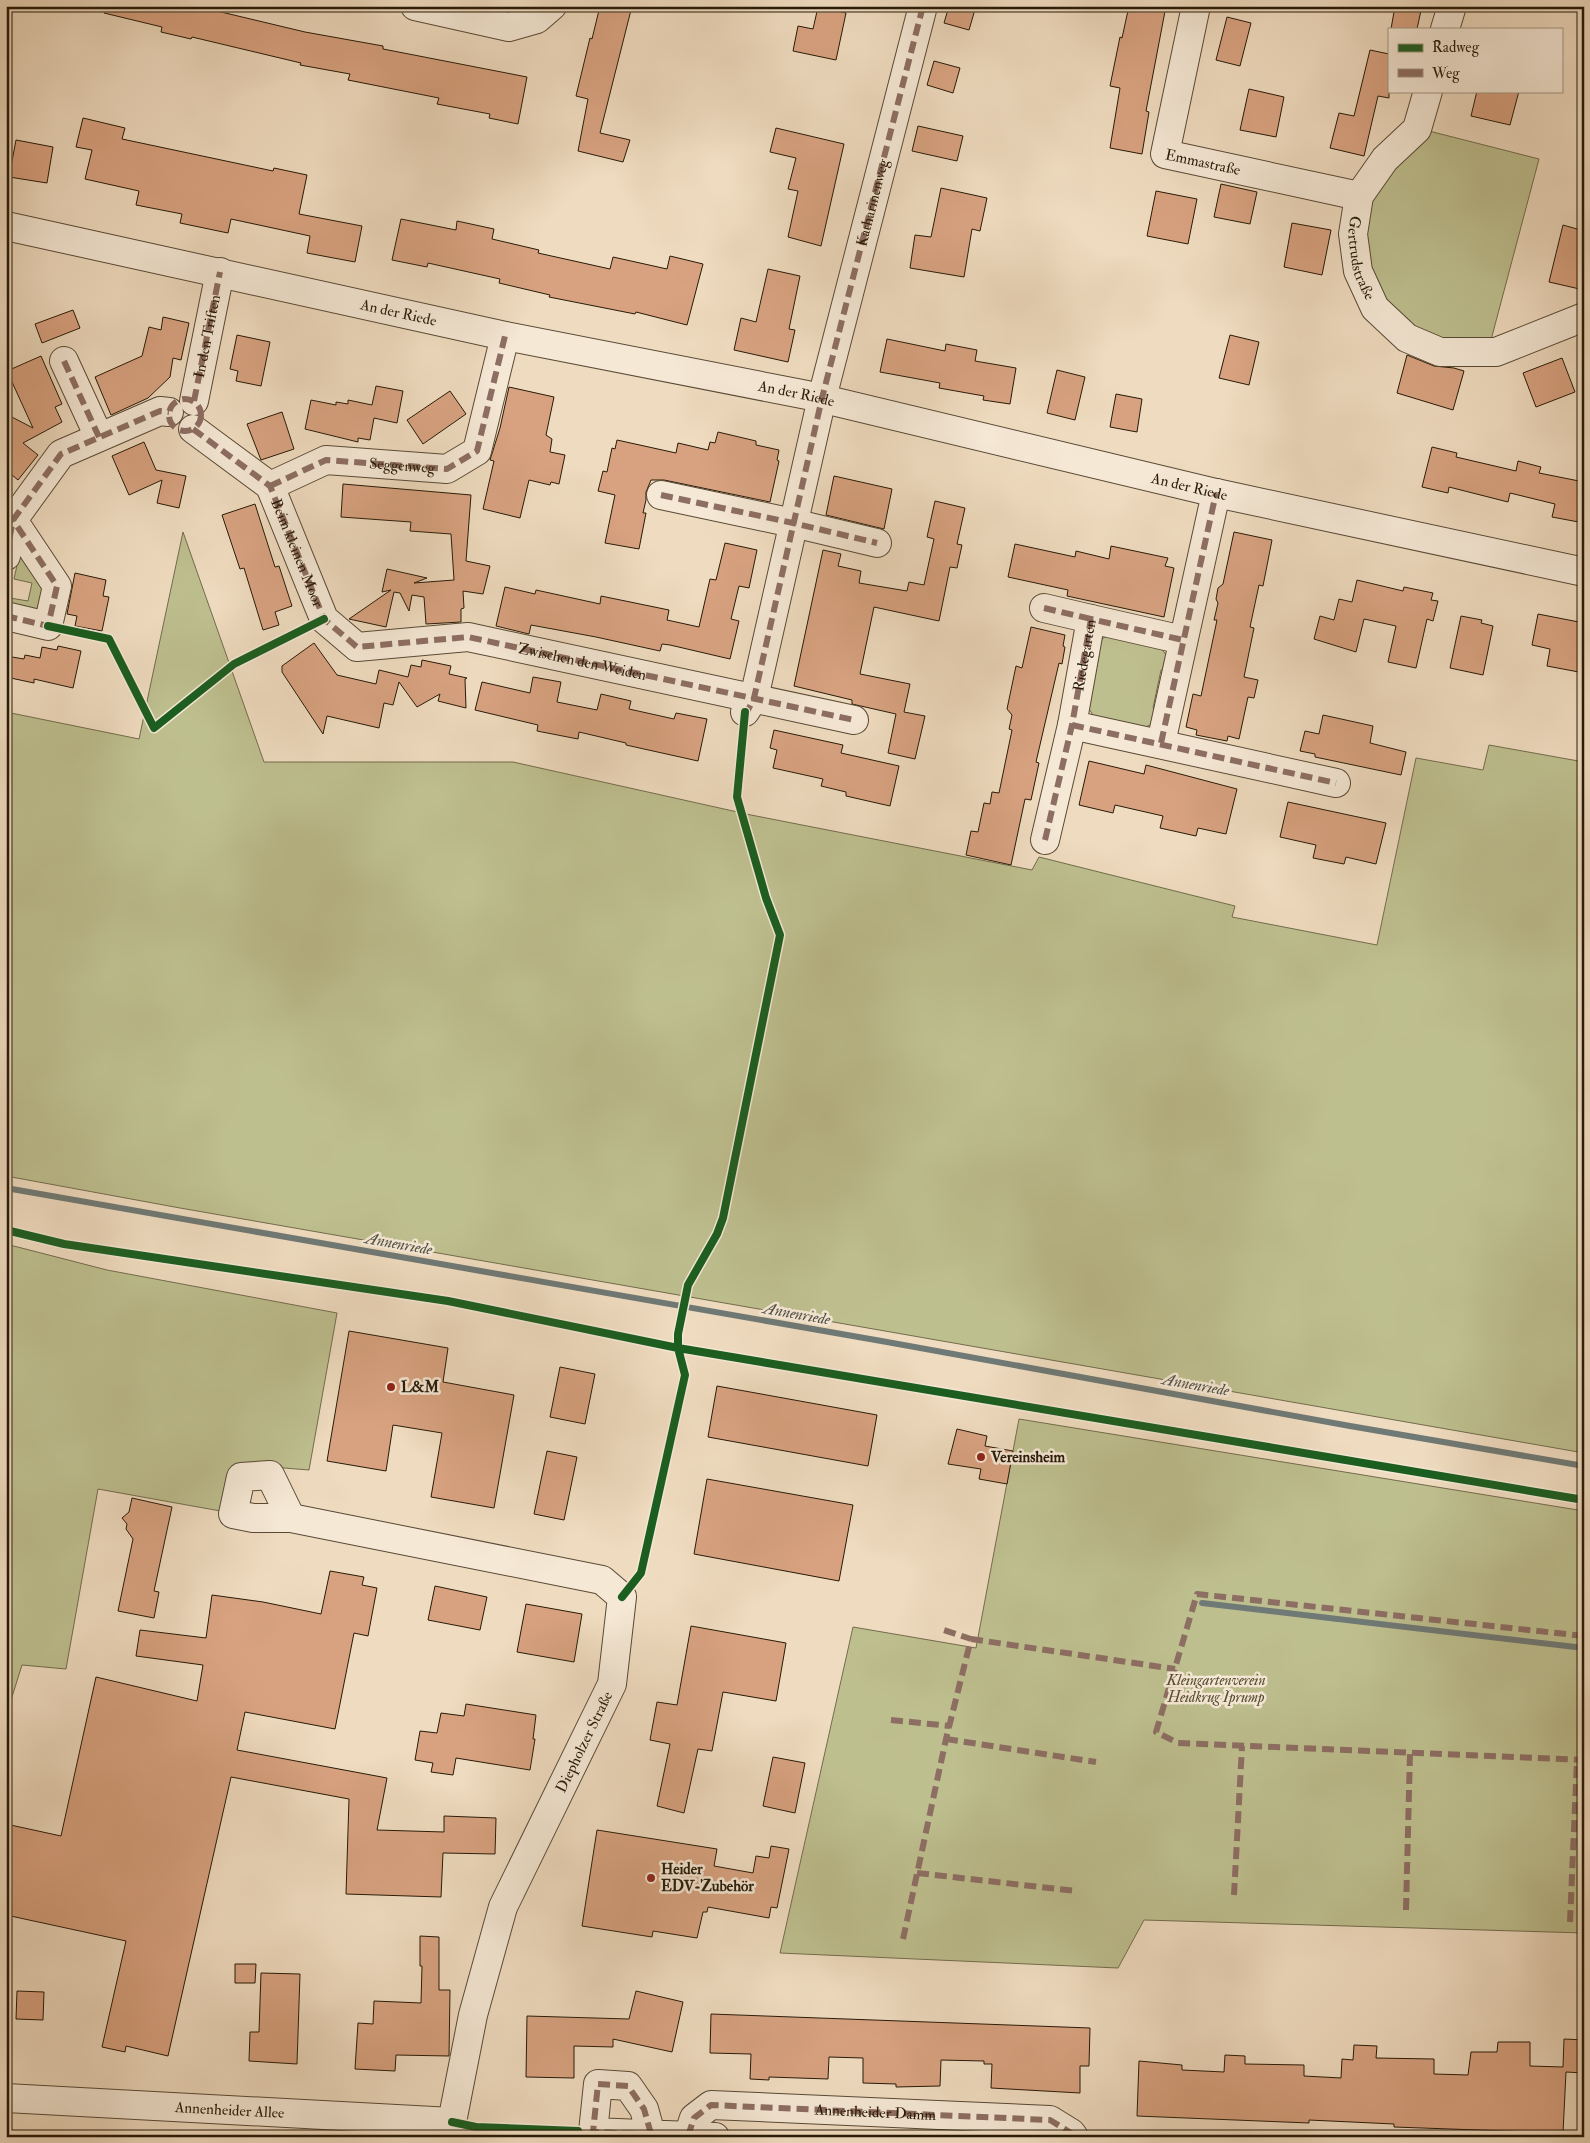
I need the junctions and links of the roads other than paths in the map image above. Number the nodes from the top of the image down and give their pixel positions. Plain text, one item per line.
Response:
1 (415, 6) edge
2 (552, 6) edge
3 (923, 6) edge
4 (1196, 6) edge
5 (1452, 6) edge
6 (1445, 28) edge
7 (1428, 92) edge
8 (1359, 196) junction
9 (6, 226) edge
10 (220, 272) junction
11 (1584, 317) edge
12 (504, 336) junction
13 (64, 361) dead end
14 (822, 398) junction
15 (194, 401) junction
16 (168, 412) junction
17 (193, 429) junction
18 (100, 437) junction
19 (270, 486) junction
20 (1216, 493) junction
21 (661, 495) dead end
22 (13, 520) junction
23 (793, 523) junction
24 (877, 543) dead end
25 (6, 556) edge
26 (1584, 572) edge
27 (1044, 608) dead end
28 (6, 616) edge
29 (1091, 619) junction
30 (1182, 640) junction
31 (409, 642) joint
32 (750, 705) junction
33 (854, 720) dead end
34 (1072, 725) junction
35 (1161, 743) junction
36 (1336, 783) dead end
37 (1045, 840) dead end
38 (291, 1518) dead end
39 (6, 2098) edge
40 (453, 2129) edge
41 (651, 2134) junction
42 (688, 2136) edge
43 (715, 2137) edge
44 (1074, 2137) edge

1 - 2 street
3 - 14 street, Katharinenweg
4 - 8 street, Emmastraße
5 - 6 street
7 - 8 street, Gertrudstraße
8 - 11 street, Gertrudstraße
9 - 10 street, An der Riede
10 - 12 street, An der Riede
10 - 15 street, In den Triften
12 - 14 street, An der Riede
12 - 19 street, Seggenweg
13 - 18 street
14 - 20 street, An der Riede
14 - 23 street
15 - 16 street
15 - 17 street, In den Triften
16 - 17 street
16 - 18 street
17 - 19 street, Beim kleinen Moor
18 - 22 street
19 - 31 street, Beim kleinen Moor
20 - 26 street, An der Riede
20 - 30 street
21 - 23 street
22 - 25 street
22 - 28 street
23 - 24 street
23 - 32 street
27 - 29 street
29 - 30 street, Riedegarten
29 - 34 street, Riedegarten
30 - 35 street
31 - 32 street, Zwischen den Weiden
32 - 33 street, Zwischen den Weiden
34 - 35 street
34 - 37 street, Riedegarten
35 - 36 street
38 - 40 street, Diepholzer Straße
39 - 40 street, Annenheider Allee
41 - 41 street
41 - 42 street
42 - 43 street
42 - 44 street, Annenheider Damm

